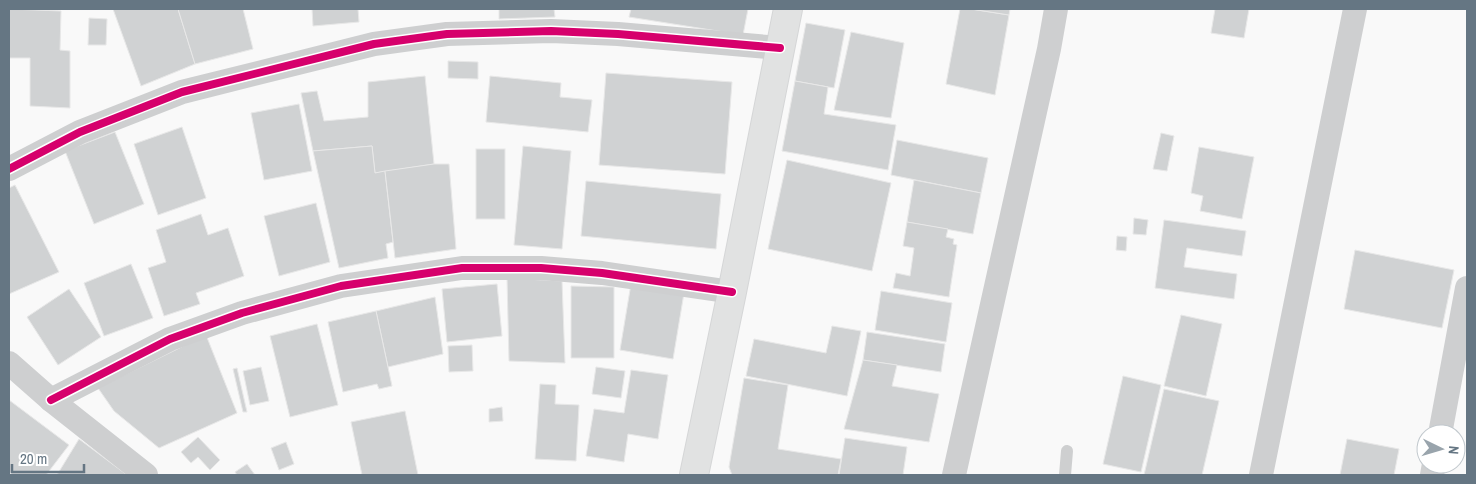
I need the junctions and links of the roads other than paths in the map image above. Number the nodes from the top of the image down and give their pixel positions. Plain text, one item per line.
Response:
1 (788, 9) edge
2 (1056, 9) edge
3 (1355, 9) edge
4 (780, 48) junction
5 (9, 169) edge
6 (1467, 288) edge
7 (732, 292) junction
8 (9, 363) edge
9 (51, 400) junction
10 (1442, 424) edge
11 (1067, 451) dead end
12 (146, 475) edge
13 (694, 475) edge
14 (954, 475) edge
15 (1065, 475) edge
16 (1261, 475) edge

1 - 4 street
2 - 14 street
3 - 16 street
4 - 5 street
4 - 7 street
6 - 10 street
7 - 9 street
7 - 13 street
8 - 9 street
9 - 12 street
11 - 15 lane

